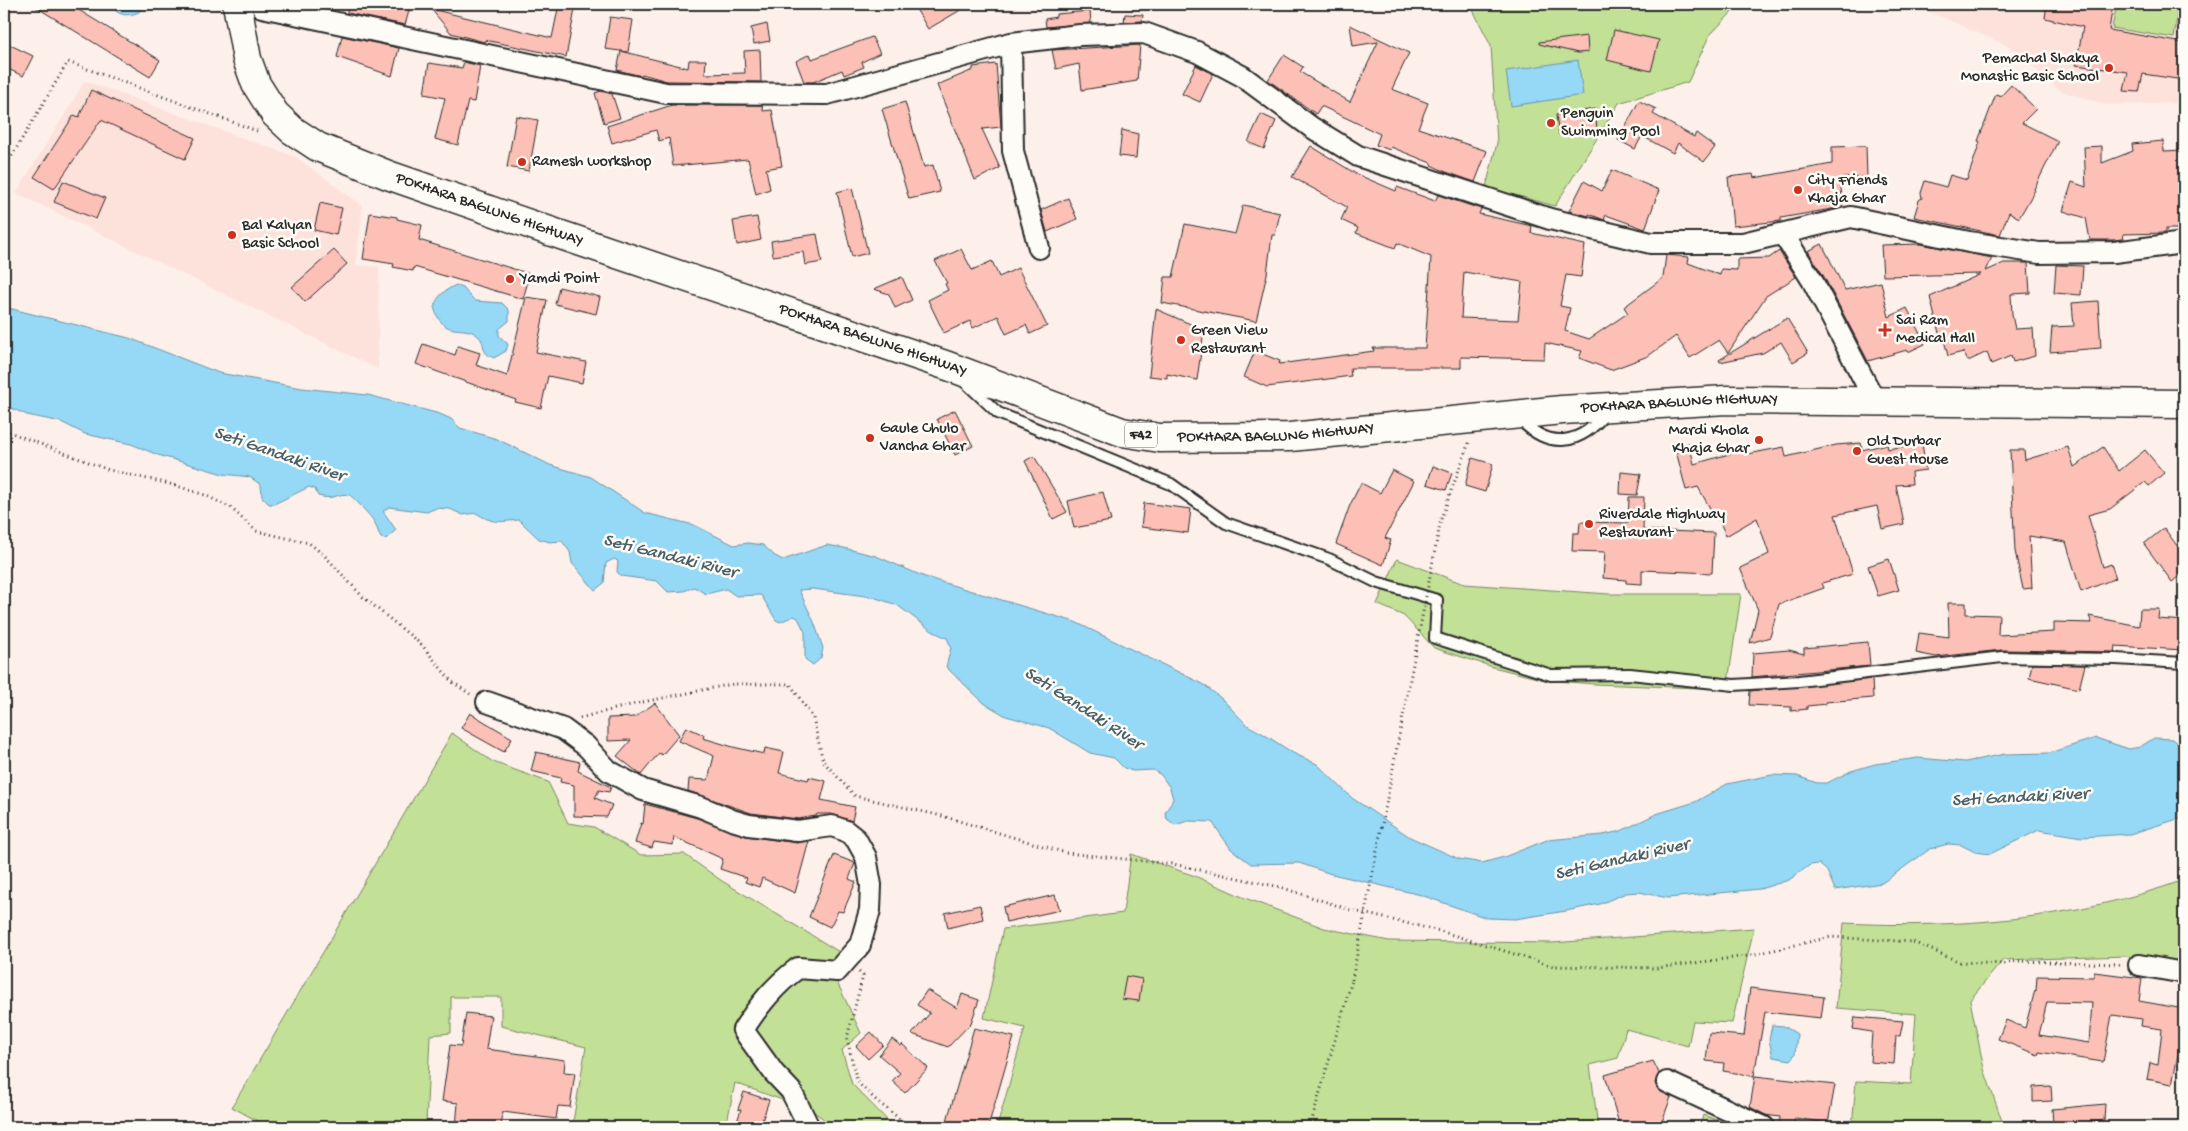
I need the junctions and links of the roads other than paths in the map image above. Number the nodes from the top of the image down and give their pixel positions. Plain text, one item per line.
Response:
1 (237, 4) edge
2 (261, 4) edge
3 (1011, 43) junction
4 (1783, 234) junction
5 (2184, 242) edge
6 (1038, 248) dead end
7 (948, 366) junction
8 (1875, 400) junction
9 (2184, 404) edge
10 (2184, 663) edge
11 (487, 702) road end
12 (2139, 965) road end
13 (2184, 973) edge
14 (1666, 1082) dead end
15 (809, 1127) edge
16 (1764, 1127) edge

1 - 7 highway, POKHARA BAGLUNG HIGHWAY / F42
2 - 3 street
3 - 4 street
3 - 6 street
4 - 5 street
4 - 8 street
7 - 8 highway, POKHARA BAGLUNG HIGHWAY / F42
7 - 10 lane
8 - 9 highway, POKHARA BAGLUNG HIGHWAY / F42
11 - 15 street
12 - 13 street
14 - 16 street

